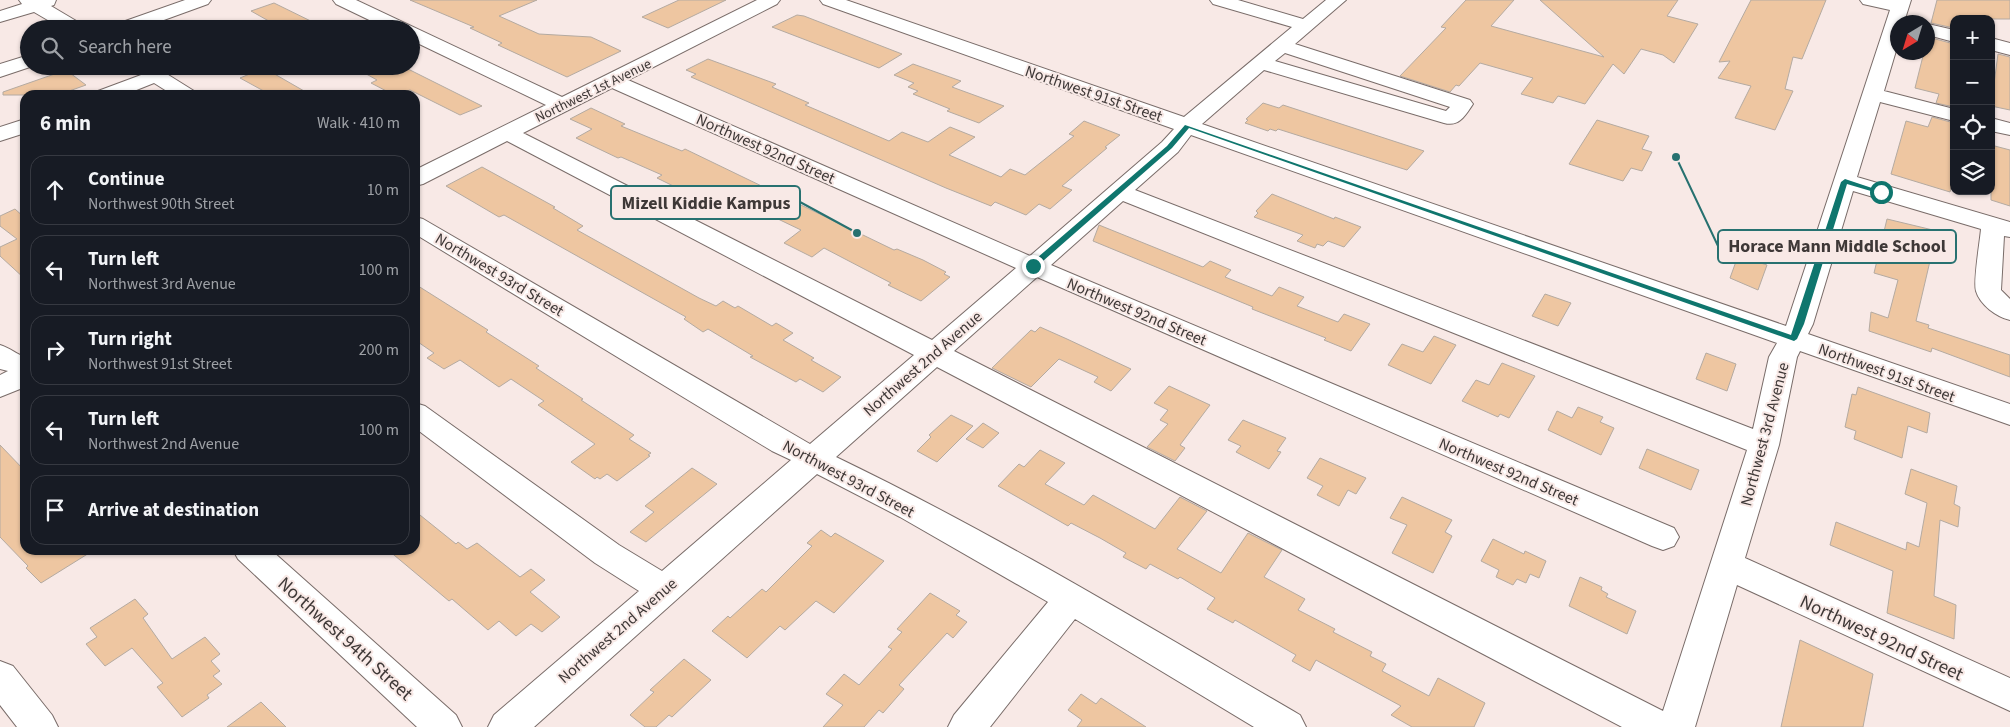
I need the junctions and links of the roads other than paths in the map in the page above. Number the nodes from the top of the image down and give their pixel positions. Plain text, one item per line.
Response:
1 (202, 0) edge
2 (342, 0) edge
3 (771, 0) edge
4 (830, 0) edge
5 (1219, 0) edge
6 (1337, 0) edge
7 (1869, 0) edge
8 (39, 2) edge
9 (1899, 13) edge
10 (0, 17) edge
11 (64, 20) edge
12 (146, 20) edge
13 (384, 20) edge
14 (1307, 26) junction
15 (1935, 32) edge
16 (1950, 35) edge
17 (420, 37) edge
18 (1995, 45) edge
19 (1283, 46) junction
20 (2010, 49) edge
21 (1262, 63) junction
22 (20, 64) edge
23 (0, 71) edge
24 (141, 75) edge
25 (154, 75) edge
26 (612, 80) junction
27 (114, 90) edge
28 (179, 90) edge
29 (1872, 94) junction
30 (563, 104) junction
31 (1950, 114) edge
32 (1995, 125) edge
33 (1188, 126) junction
34 (20, 127) edge
35 (2010, 129) edge
36 (507, 133) junction
37 (2, 134) edge
38 (20, 146) edge
39 (420, 176) edge
40 (1845, 182) junction
41 (1118, 191) junction
42 (420, 227) edge
43 (2002, 227) edge
44 (1033, 266) junction
45 (2010, 312) edge
46 (1794, 339) junction
47 (0, 354) edge
48 (932, 354) junction
49 (20, 365) edge
50 (20, 378) edge
51 (0, 388) edge
52 (2010, 415) edge
53 (420, 417) edge
54 (1764, 445) junction
55 (813, 458) junction
56 (1663, 537) dead end
57 (254, 555) edge
58 (1727, 565) junction
59 (663, 589) junction
60 (1071, 599) junction
61 (0, 678) edge
62 (2010, 696) edge
63 (39, 727) edge
64 (443, 727) edge
65 (507, 727) edge
66 (967, 727) edge
67 (1287, 727) edge
68 (1658, 727) edge
69 (1676, 727) edge

1 - 12 street
2 - 13 street
3 - 26 street, Northwest 1st Avenue
4 - 33 street, Northwest 91st Street
5 - 14 street
6 - 14 street, Northwest 2nd Avenue
7 - 9 street
8 - 10 street
8 - 11 street
9 - 29 street, Northwest 3rd Avenue
14 - 19 street, Northwest 2nd Avenue
15 - 16 street
17 - 30 street
18 - 20 street
19 - 21 street, Northwest 2nd Avenue
19 - 21 street
21 - 33 street, Northwest 2nd Avenue
22 - 23 street
24 - 27 street
25 - 28 street
26 - 30 street, Northwest 1st Avenue
26 - 44 street, Northwest 92nd Street
29 - 31 street
29 - 40 street, Northwest 3rd Avenue
30 - 36 street, Northwest 1st Avenue
32 - 35 street
33 - 41 street, Northwest 2nd Avenue
33 - 46 street, Northwest 91st Street
34 - 37 street
36 - 39 street, Northwest 1st Avenue
36 - 48 street
37 - 38 street
40 - 43 street
40 - 46 street, Northwest 3rd Avenue
41 - 44 street, Northwest 2nd Avenue
41 - 54 street
42 - 55 street, Northwest 93rd Street
43 - 45 street
44 - 48 street, Northwest 2nd Avenue
44 - 56 street, Northwest 92nd Street
46 - 52 street, Northwest 91st Street
46 - 54 street, Northwest 3rd Avenue
47 - 49 street
48 - 55 street, Northwest 2nd Avenue
48 - 68 street
50 - 51 street
53 - 59 street
54 - 58 street, Northwest 3rd Avenue
55 - 59 street, Northwest 2nd Avenue
55 - 60 street, Northwest 93rd Street
57 - 64 street, Northwest 94th Street
58 - 62 street, Northwest 92nd Street
58 - 69 street, Northwest 3rd Avenue
59 - 65 street, Northwest 2nd Avenue
60 - 66 street
60 - 67 street, Northwest 93rd Street
61 - 63 street

